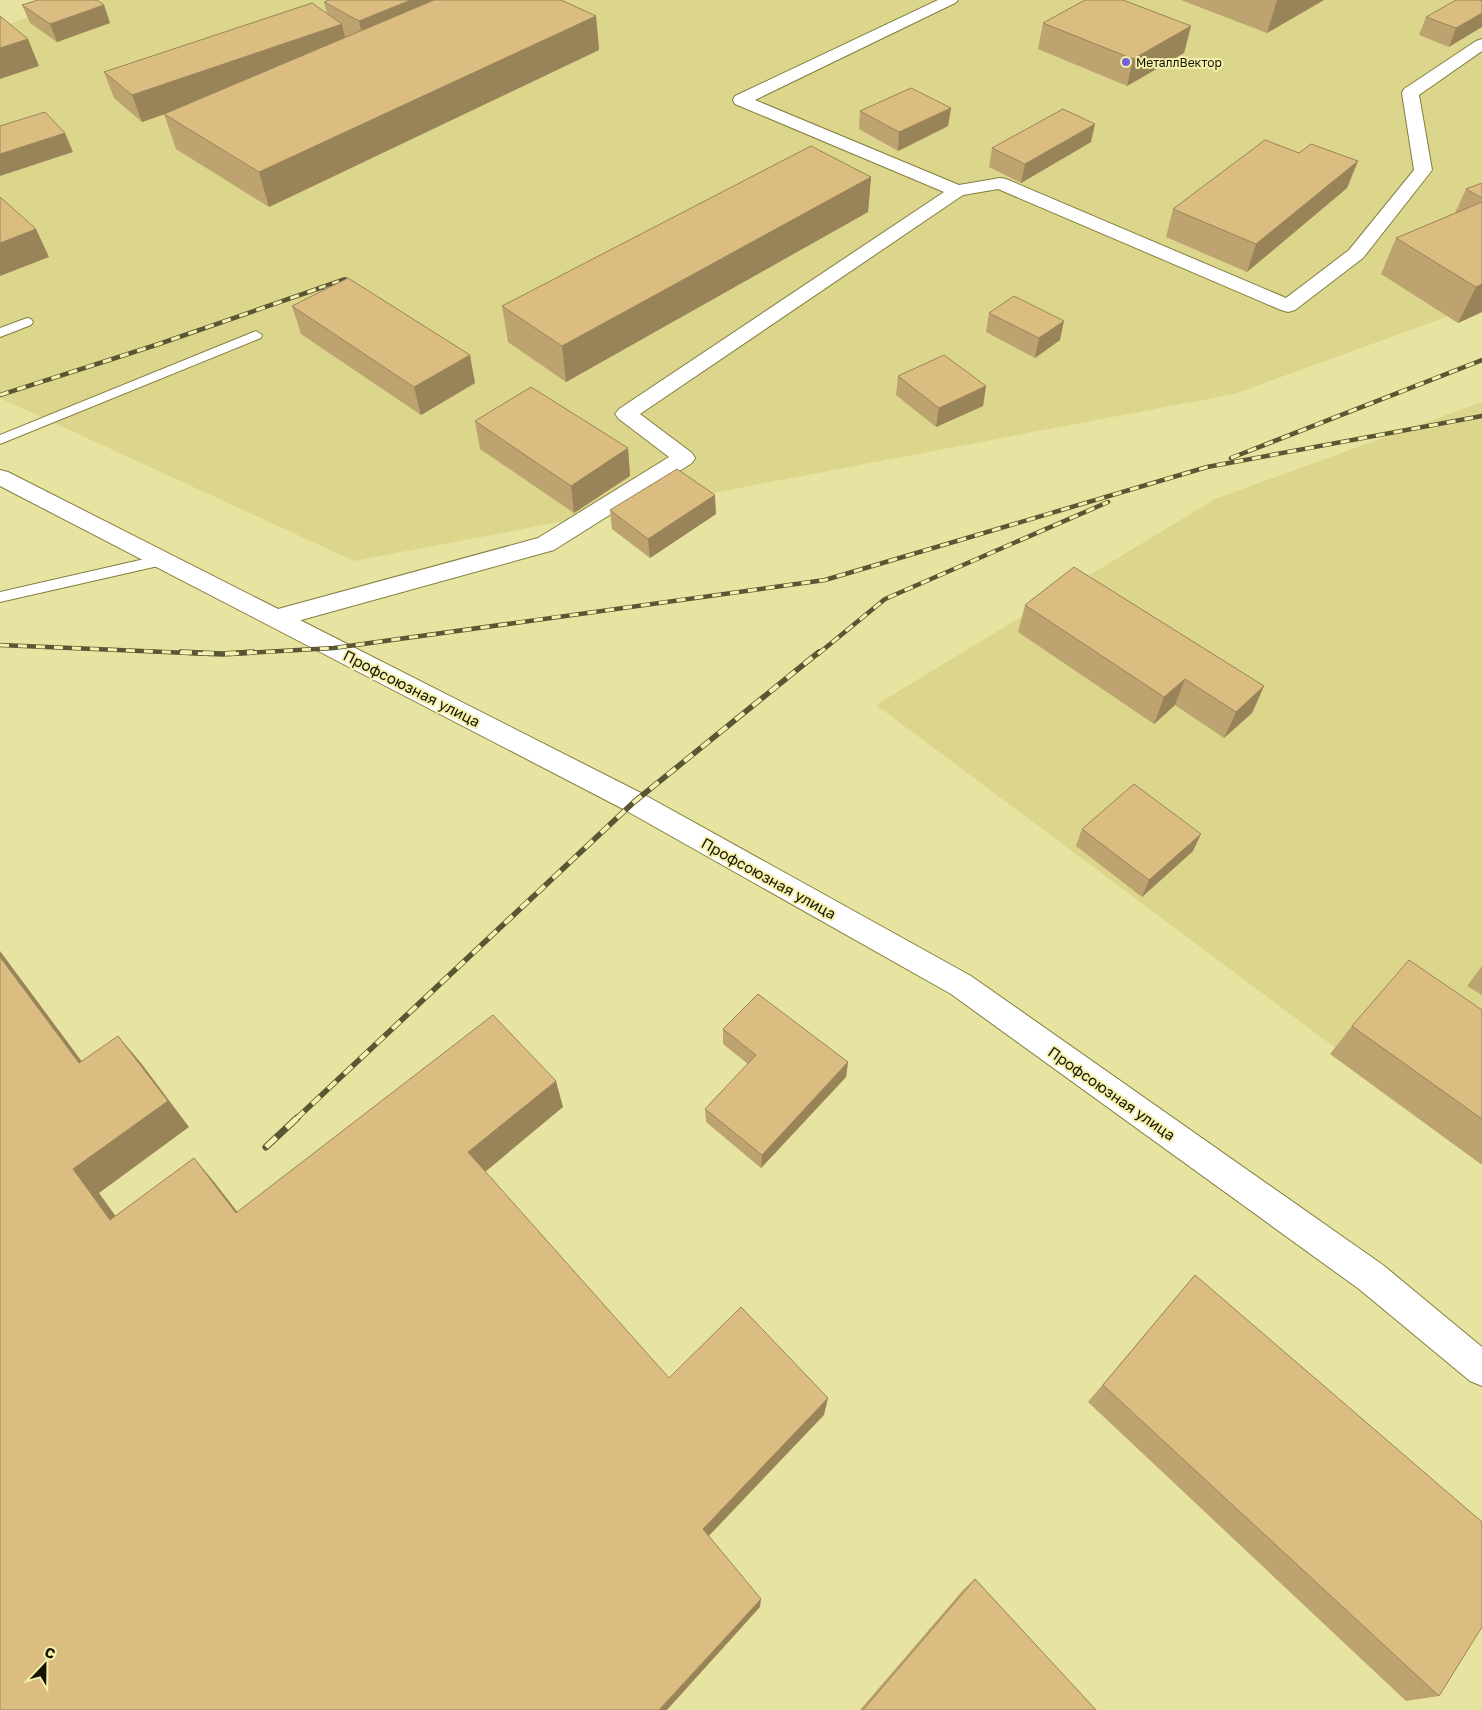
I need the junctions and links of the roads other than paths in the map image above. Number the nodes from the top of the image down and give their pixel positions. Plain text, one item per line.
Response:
1 (950, 0) edge
2 (1482, 44) edge
3 (958, 191) junction
4 (27, 322) dead end
5 (0, 333) edge
6 (256, 336) dead end
7 (0, 440) edge
8 (1, 480) edge
9 (162, 560) junction
10 (0, 597) edge
11 (276, 618) junction
12 (1482, 1369) edge

1 - 3 street
2 - 3 street
3 - 11 street
4 - 5 lane
6 - 7 lane
8 - 9 street, Профсоюзная улица
9 - 10 lane
9 - 11 street, Профсоюзная улица
11 - 12 street, Профсоюзная улица

